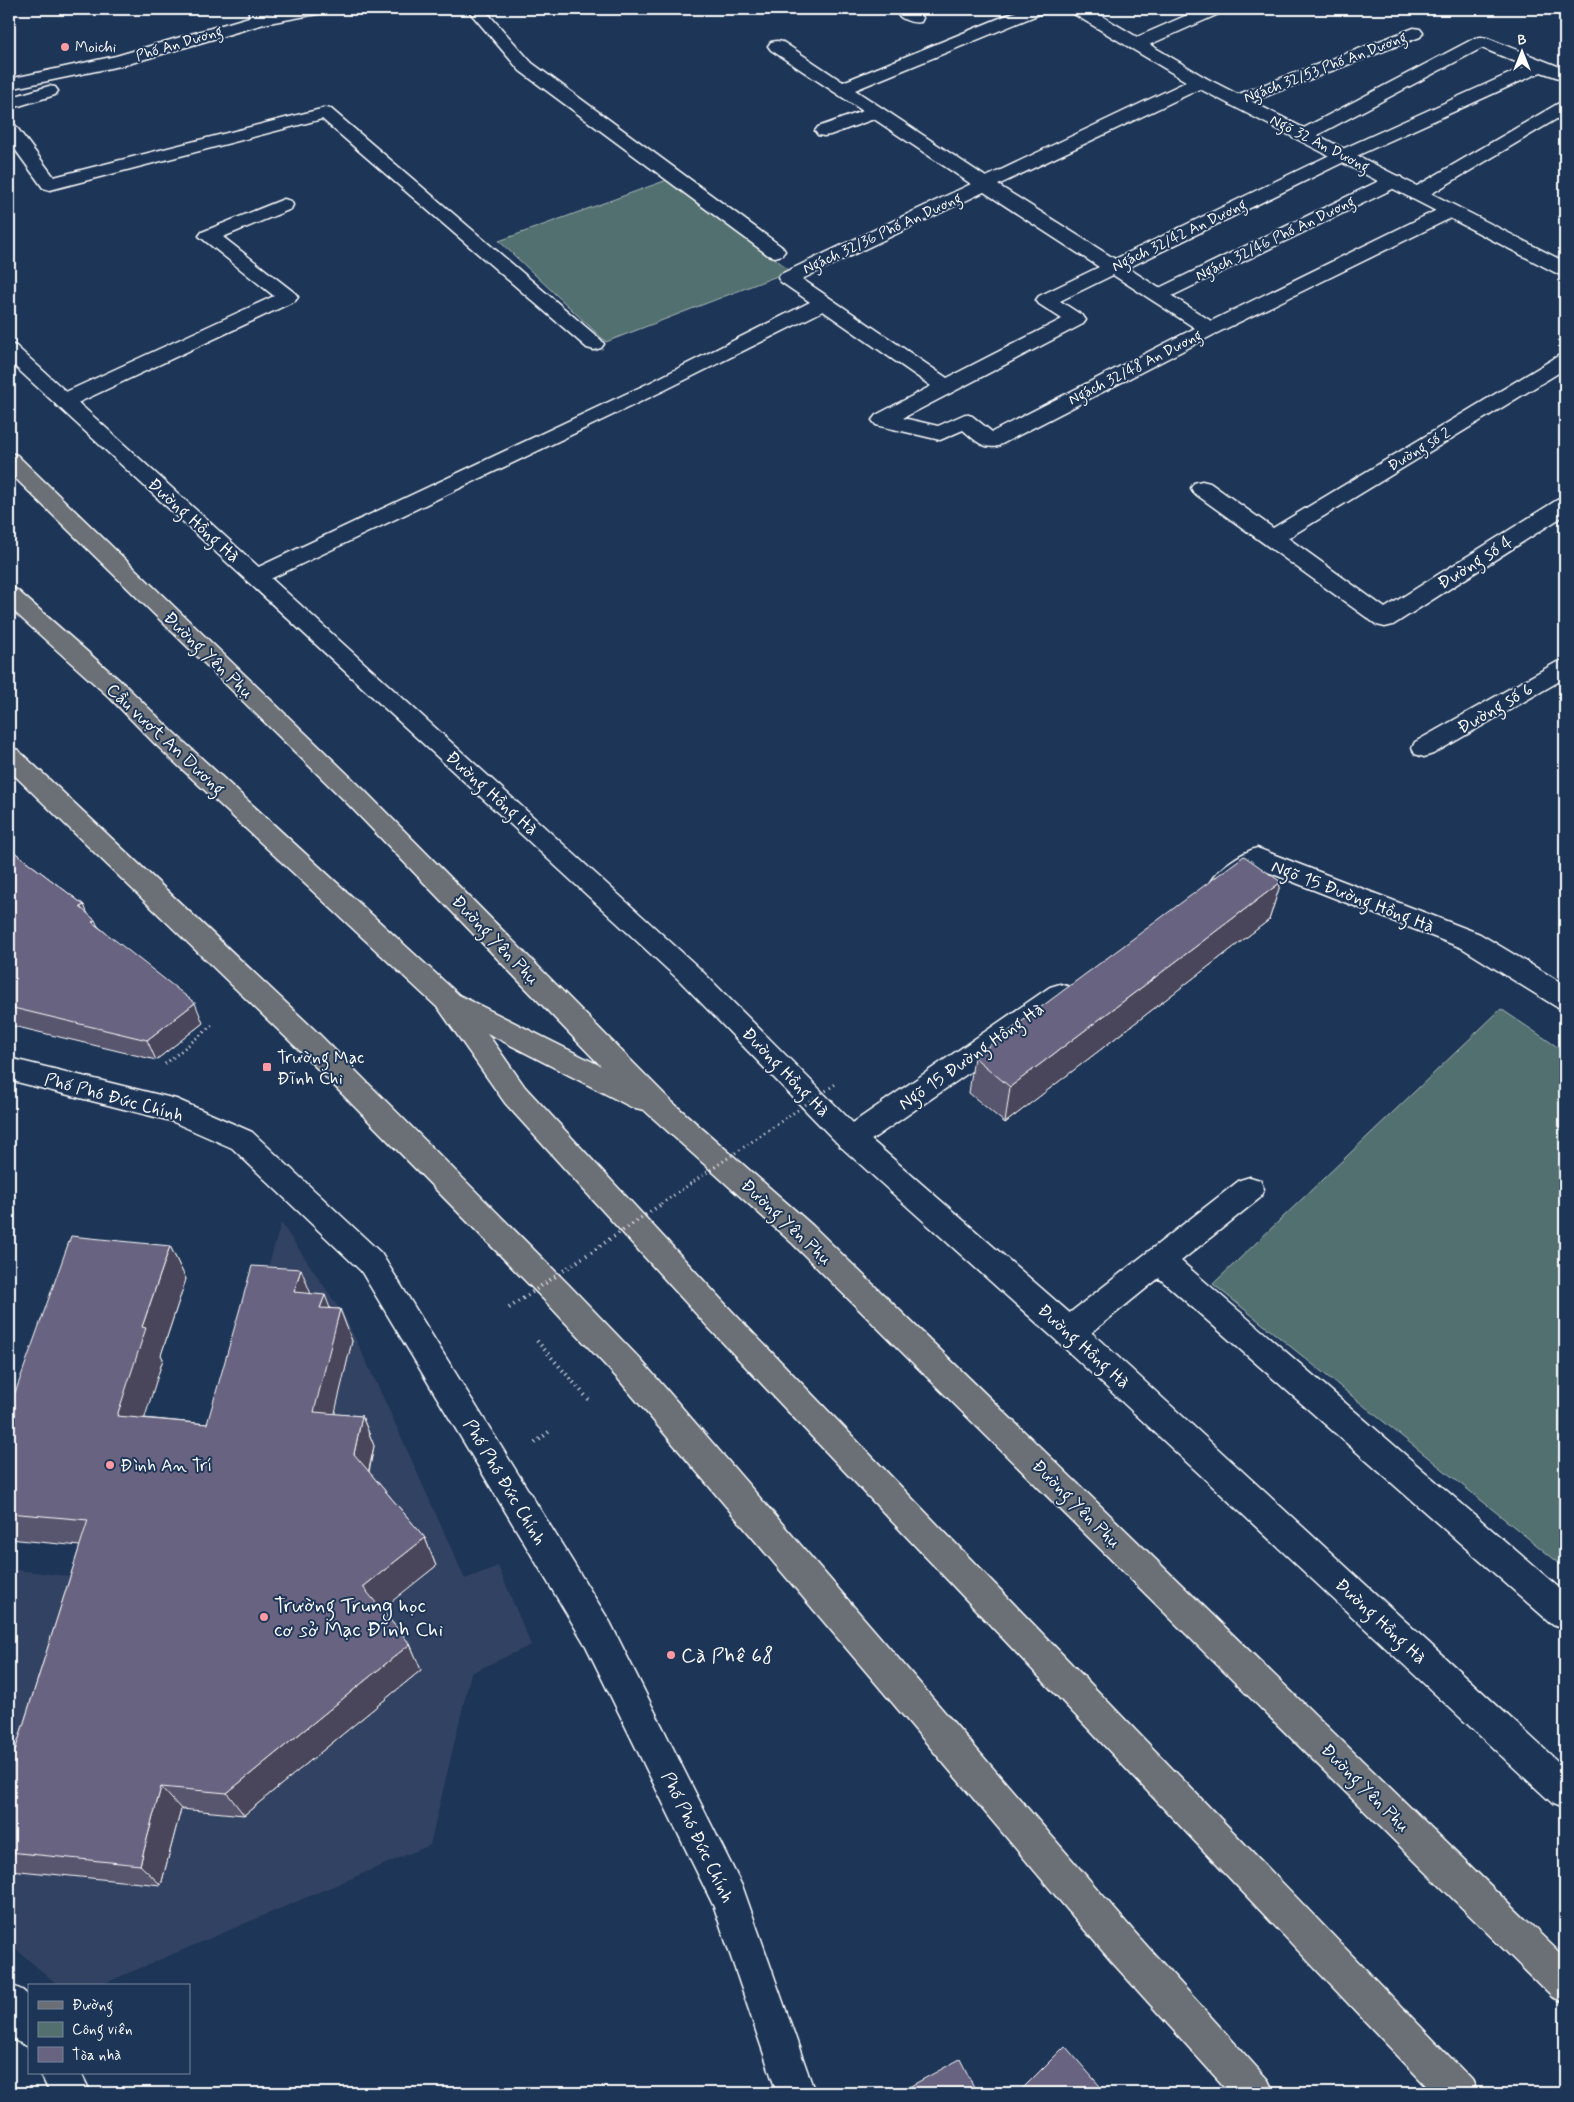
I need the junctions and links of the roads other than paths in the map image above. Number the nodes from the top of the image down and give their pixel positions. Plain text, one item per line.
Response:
1 (317, 9) edge
2 (475, 9) edge
3 (1036, 9) edge
4 (1078, 9) edge
5 (1215, 9) edge
6 (257, 14) edge
7 (1414, 33) dead end
8 (1136, 44) junction
9 (777, 46) dead end
10 (119, 61) junction
11 (1556, 69) edge
12 (1200, 82) junction
13 (9, 84) edge
14 (842, 89) junction
15 (1237, 101) junction
16 (9, 104) edge
17 (1565, 107) edge
18 (877, 112) junction
19 (9, 129) edge
20 (824, 131) dead end
21 (1304, 135) junction
22 (1344, 155) junction
23 (1394, 181) junction
24 (984, 184) junction
25 (1417, 194) junction
26 (284, 205) dead end
27 (1450, 211) junction
28 (775, 251) dead end
29 (1113, 268) junction
30 (1565, 270) edge
31 (1157, 296) junction
32 (824, 303) junction
33 (1210, 329) junction
34 (594, 344) dead end
35 (9, 350) edge
36 (1565, 360) edge
37 (946, 387) junction
38 (64, 401) junction
39 (9, 460) edge
40 (1202, 488) dead end
41 (1565, 505) edge
42 (1272, 538) junction
43 (256, 577) junction
44 (9, 594) edge
45 (1565, 668) edge
46 (1424, 748) dead end
47 (9, 756) edge
48 (1201, 898) edge
49 (1079, 982) edge
50 (1565, 998) edge
51 (449, 1001) junction
52 (9, 1068) edge
53 (662, 1110) junction
54 (851, 1139) junction
55 (1250, 1189) dead end
56 (1159, 1260) junction
57 (1069, 1332) junction
58 (1565, 1614) edge
59 (1565, 1792) edge
60 (1565, 1984) edge
61 (9, 2003) edge
62 (28, 2026) edge
63 (60, 2074) edge
64 (72, 2093) edge
65 (796, 2093) edge
66 (1255, 2093) edge
67 (1459, 2093) edge

1 - 6 street
2 - 28 street
3 - 14 street
4 - 8 street, Ngõ 32 An Dương
5 - 8 street
6 - 10 street, Phố An Dương
7 - 15 street, Ngách 32/53 Phố An Dương
8 - 12 street, Ngõ 32 An Dương
9 - 14 street
10 - 13 street, Phố An Dương
10 - 16 street, Phố An Dương
11 - 21 street
11 - 22 street, Ngách 32/42 An Dương
12 - 15 street, Ngõ 32 An Dương
12 - 24 street, Ngách 32/36 Phố An Dương
14 - 18 street
15 - 21 street, Ngõ 32 An Dương
17 - 25 street
18 - 20 street
18 - 24 street
19 - 34 street
21 - 22 street, Ngõ 32 An Dương
22 - 23 street, Ngõ 32 An Dương
22 - 29 street, Ngách 32/42 An Dương
23 - 25 street, Ngõ 32 An Dương
23 - 31 street, Ngách 32/46 Phố An Dương
24 - 29 street
24 - 32 street, Ngách 32/36 Phố An Dương
25 - 27 street, Ngõ 32 An Dương
26 - 38 street
27 - 30 street, Ngõ 32 An Dương
27 - 33 street, Ngách 32/48 An Dương
29 - 31 street
29 - 37 street, Ngách 32/42 An Dương
31 - 33 street
32 - 37 street, Ngách 32/36 Phố An Dương
32 - 43 street
33 - 37 street, Ngách 32/48 An Dương
35 - 38 street, Đường Hồng Hà
36 - 42 street, Đường số 2
38 - 43 street, Đường Hồng Hà
39 - 53 main road, Đường Yên Phụ
40 - 42 street
41 - 42 street, Đường số 4
43 - 54 street, Đường Hồng Hà
44 - 51 main road, Cầu vượt An Dương
45 - 46 street, Đường số 6
47 - 66 main road
48 - 50 street, Ngõ 15 Đường Hồng Hà
49 - 54 street, Ngõ 15 Đường Hồng Hà
51 - 53 main road
51 - 67 main road
52 - 65 street, Phố Phó Đức Chính
53 - 60 main road, Đường Yên Phụ
54 - 57 street, Đường Hồng Hà
55 - 56 street
56 - 57 street
56 - 58 street
57 - 59 street, Đường Hồng Hà
61 - 62 street
63 - 64 street

